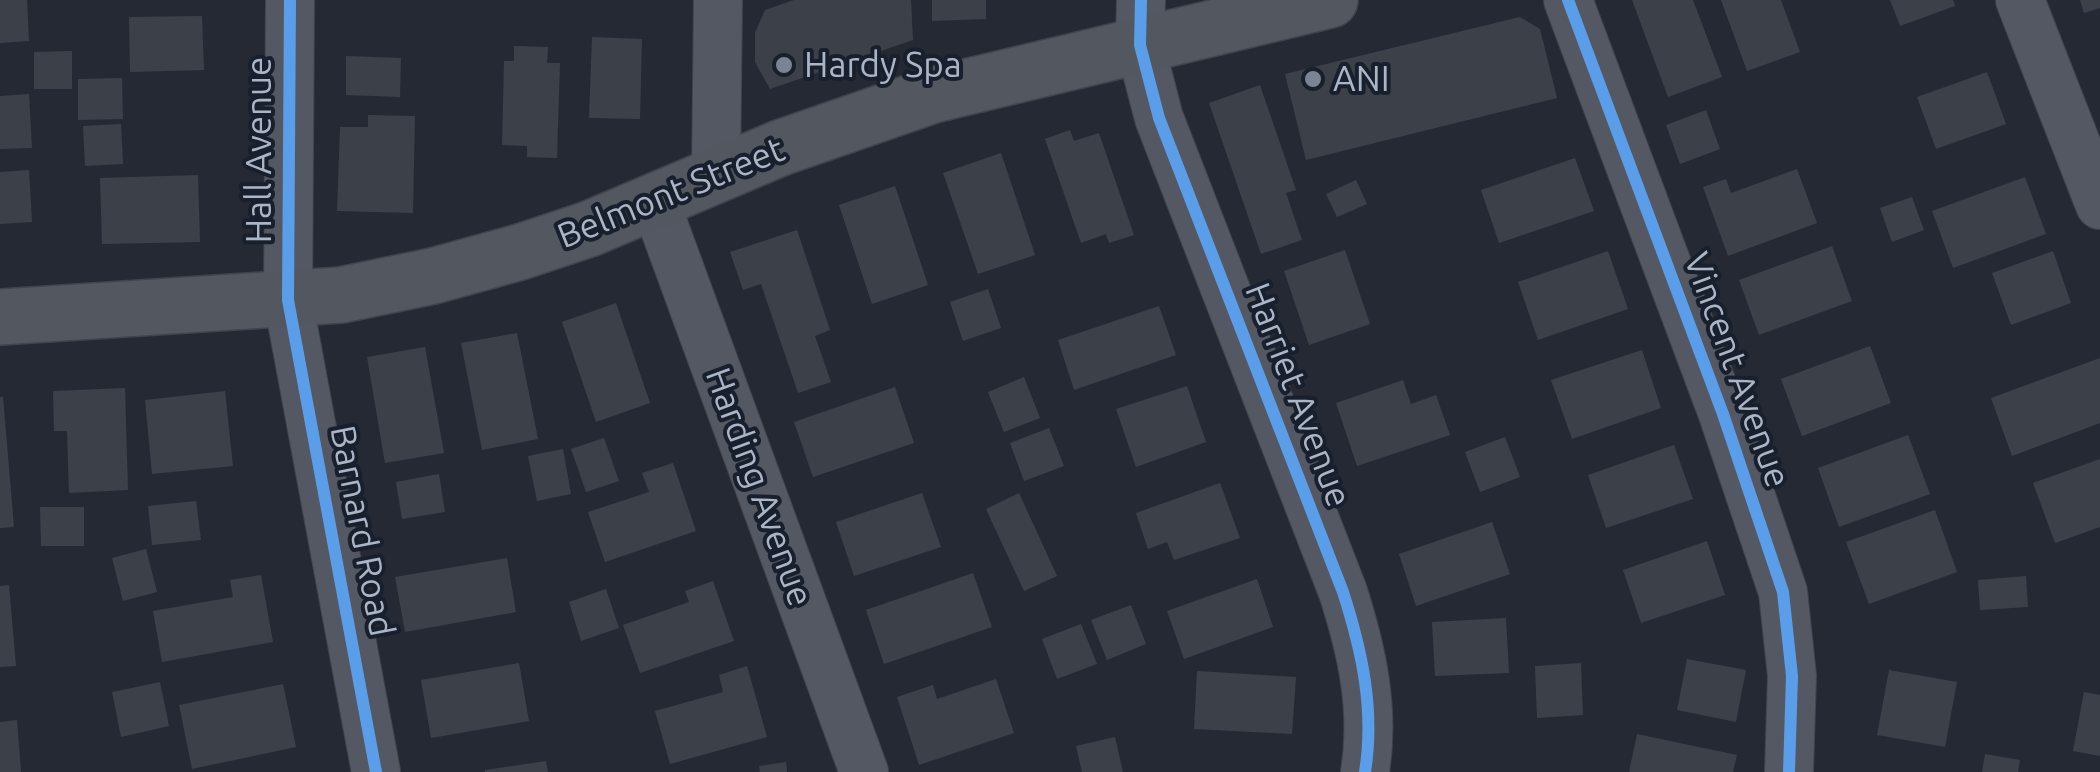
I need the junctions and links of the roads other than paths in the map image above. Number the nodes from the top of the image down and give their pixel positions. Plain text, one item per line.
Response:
1 (290, 0) edge
2 (718, 0) edge
3 (1330, 0) edge
4 (1568, 0) edge
5 (2020, 0) edge
6 (1140, 23) edge
7 (716, 175) junction
8 (655, 202) junction
9 (2100, 205) edge
10 (288, 300) junction
11 (0, 316) edge
12 (376, 772) edge
13 (864, 772) edge
14 (1365, 772) edge
15 (1789, 772) edge

1 - 10 street, Hall Avenue
2 - 7 street
3 - 6 main road, Belmont Street
4 - 15 street, Vincent Avenue
5 - 9 street
6 - 7 main road, Belmont Street
6 - 14 street, Harriet Avenue
7 - 8 main road, Belmont Street
8 - 10 main road, Belmont Street
8 - 13 street, Harding Avenue
10 - 11 main road, Belmont Street
10 - 12 street, Barnard Road

